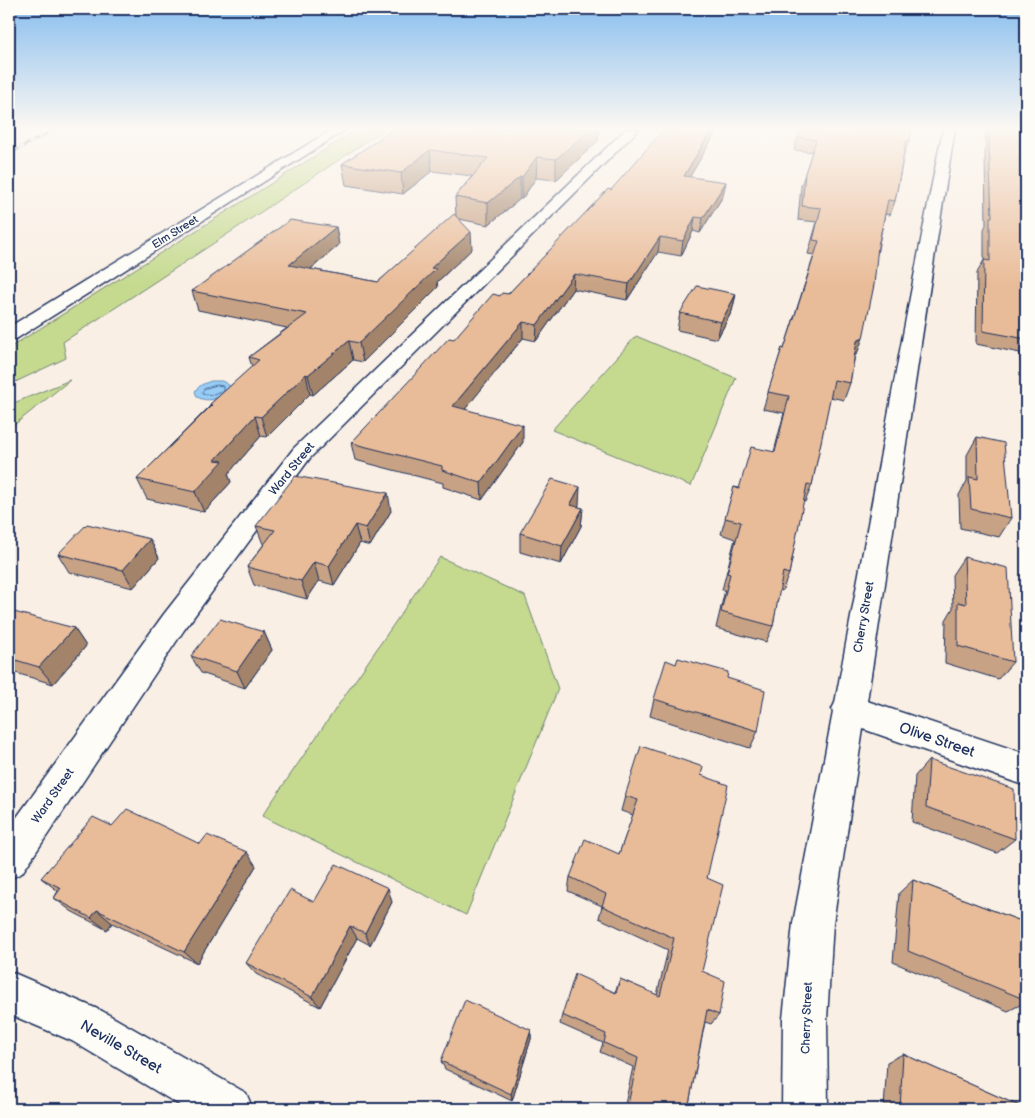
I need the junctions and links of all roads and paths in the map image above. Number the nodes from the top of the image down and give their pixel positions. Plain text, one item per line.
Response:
1 (257, 181) edge
2 (580, 181) edge
3 (939, 181) edge
4 (9, 335) edge
5 (848, 709) junction
6 (1026, 770) edge
7 (9, 860) edge
8 (9, 992) edge
9 (230, 1109) edge
10 (805, 1109) edge

1 - 4 street, Elm Street
2 - 7 street, Ward Street
3 - 5 street, Cherry Street
5 - 6 street, Olive Street
5 - 10 street, Cherry Street
8 - 9 street, Neville Street

